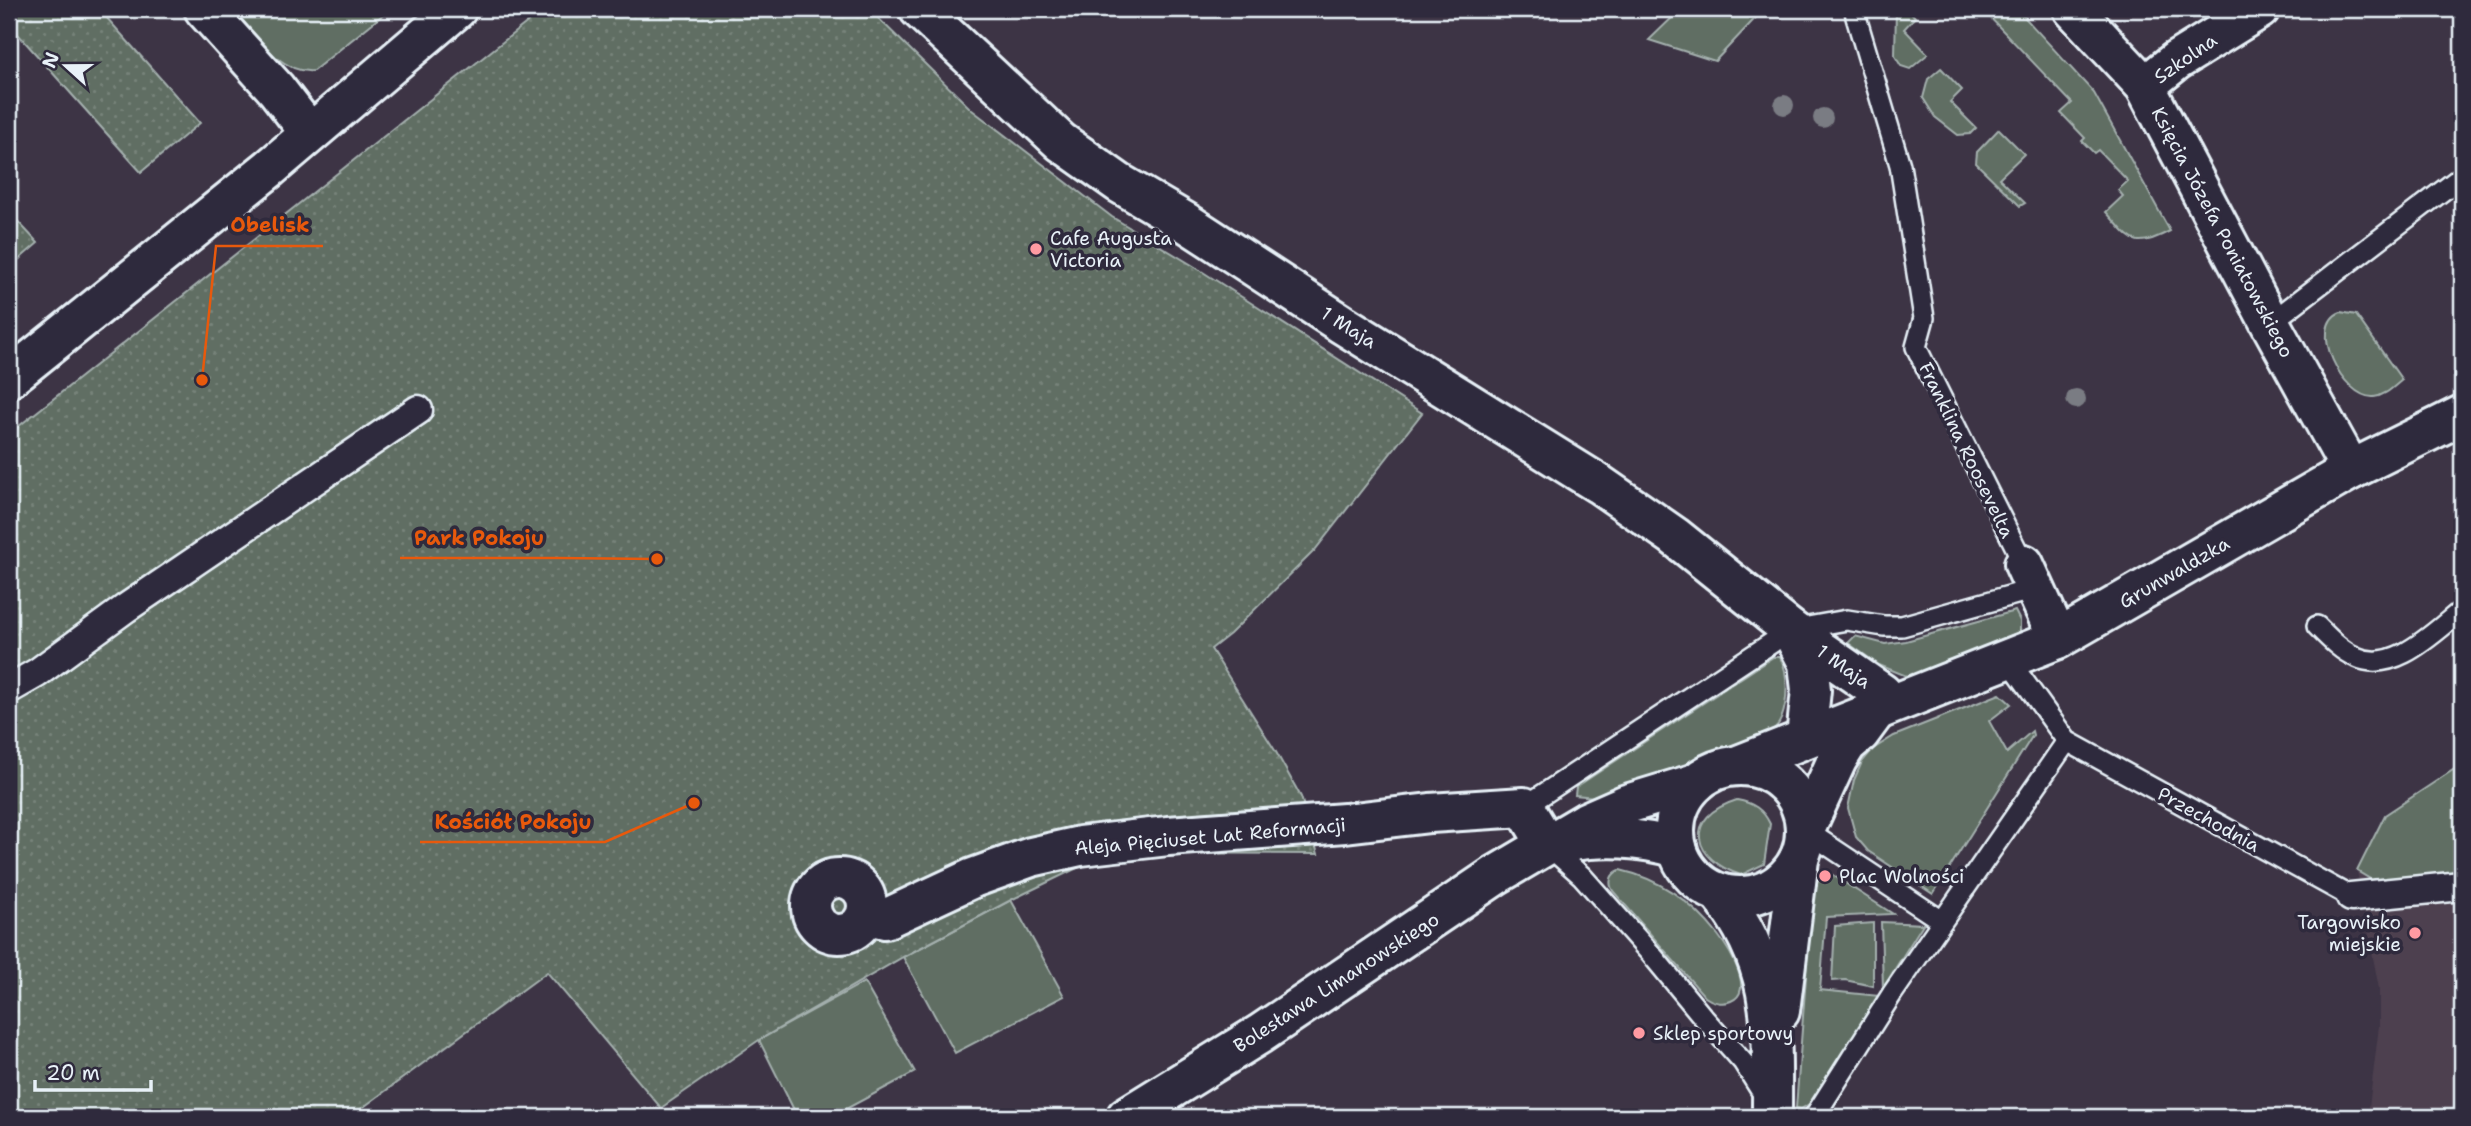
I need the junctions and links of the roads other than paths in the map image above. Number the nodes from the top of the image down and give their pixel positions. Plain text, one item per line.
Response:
1 (204, 9) edge
2 (457, 9) edge
3 (919, 9) edge
4 (1855, 9) edge
5 (2073, 9) edge
6 (2260, 9) edge
7 (2145, 86) junction
8 (310, 133) junction
9 (2462, 176) edge
10 (2270, 323) junction
11 (9, 378) edge
12 (418, 410) dead end
13 (2462, 415) edge
14 (2351, 470) junction
15 (2029, 576) junction
16 (2462, 610) edge
17 (2317, 626) dead end
18 (1791, 631) junction
19 (2058, 639) junction
20 (2008, 659) junction
21 (9, 689) edge
22 (1877, 709) junction
23 (1806, 738) junction
24 (2067, 741) junction
25 (1736, 766) junction
26 (1696, 783) junction
27 (1524, 807) junction
28 (1802, 844) junction
29 (1546, 845) junction
30 (1677, 848) junction
31 (2462, 886) edge
32 (1719, 893) junction
33 (2351, 897) joint
34 (868, 915) dead end
35 (1942, 921) junction
36 (1773, 1051) junction
37 (1772, 1113) edge
38 (1126, 1117) edge
39 (1814, 1117) edge

1 - 8 street
2 - 8 street
3 - 18 street, 1 Maja
4 - 15 lane, Franklina Roosevelta
5 - 7 street, Księcia Józefa Poniatowskiego
6 - 7 street, Szkolna
7 - 10 street, Księcia Józefa Poniatowskiego
8 - 11 street
9 - 10 lane
10 - 14 street, Księcia Józefa Poniatowskiego
12 - 21 street
13 - 14 street, Grunwaldzka
14 - 19 street, Grunwaldzka
15 - 18 lane
15 - 19 street, Franklina Roosevelta
16 - 17 lane
18 - 22 street, 1 Maja
18 - 23 street, 1 Maja
18 - 27 lane
19 - 20 street, Grunwaldzka
20 - 22 street, Grunwaldzka
20 - 24 lane
22 - 23 street
22 - 28 street
23 - 25 street
24 - 33 lane, Przechodnia
24 - 35 lane
25 - 26 street
25 - 28 street
26 - 29 street
26 - 30 street
27 - 29 street
27 - 34 street, Aleja Pięciuset Lat Reformacji
28 - 32 street
28 - 35 lane
28 - 36 street
29 - 30 street
29 - 37 lane
29 - 38 street, Bolesława Limanowskiego
30 - 32 street
31 - 33 street
32 - 36 street
35 - 39 lane
36 - 37 street

